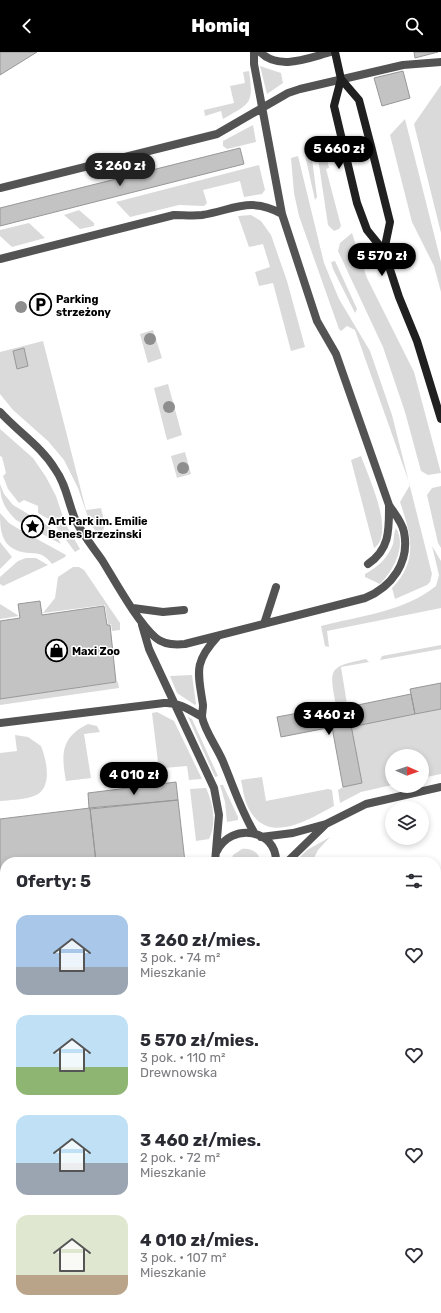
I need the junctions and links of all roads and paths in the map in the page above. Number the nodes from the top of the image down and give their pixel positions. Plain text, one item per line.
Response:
1 (254, 52) edge
2 (260, 52) edge
3 (331, 52) edge
4 (335, 52) edge
5 (441, 62) edge
6 (341, 80) junction
7 (263, 107) junction
8 (0, 188) edge
9 (282, 214) junction
10 (384, 251) junction
11 (0, 259) edge
12 (0, 412) edge
13 (441, 419) edge
14 (389, 505) junction
15 (368, 564) dead end
16 (276, 587) dead end
17 (133, 608) junction
18 (184, 610) dead end
19 (142, 622) junction
20 (264, 624) junction
21 (219, 635) junction
22 (176, 704) junction
23 (202, 717) junction
24 (0, 723) edge
25 (441, 787) edge
26 (326, 824) junction
27 (258, 835) junction
28 (215, 857) edge
29 (216, 857) edge
30 (275, 857) edge
31 (291, 857) edge

1 - 7 lane
2 - 3 lane
4 - 6 main road
5 - 6 lane
6 - 7 lane
6 - 10 main road
6 - 10 main road
7 - 8 lane
7 - 9 lane
9 - 11 lane
9 - 14 lane
10 - 13 main road
12 - 17 lane
14 - 15 lane
14 - 20 lane
16 - 20 lane
17 - 18 lane
17 - 19 lane
19 - 21 lane
19 - 22 lane
20 - 21 lane
21 - 23 lane
22 - 23 lane
22 - 24 lane
22 - 28 lane
23 - 27 lane
25 - 26 lane
26 - 27 lane
26 - 31 lane
27 - 29 lane
27 - 30 lane

